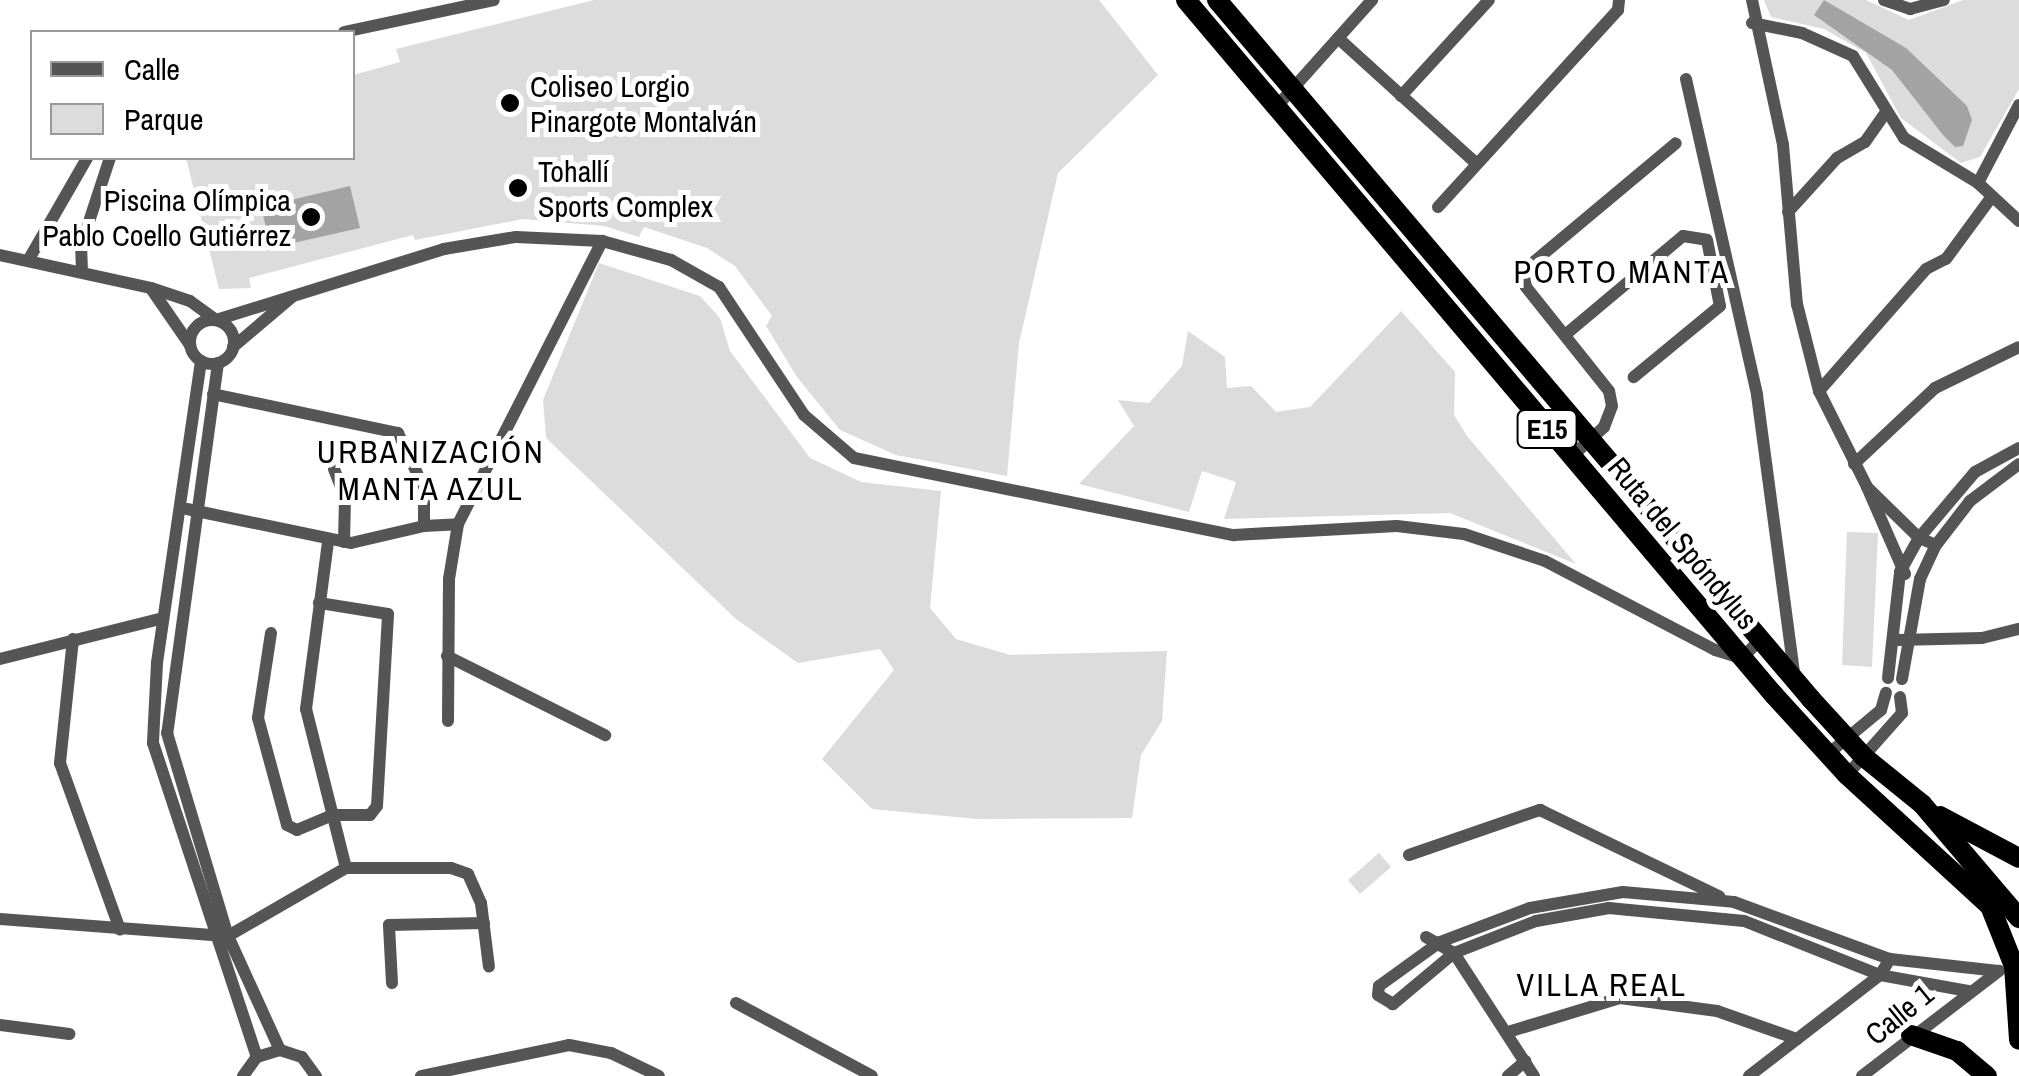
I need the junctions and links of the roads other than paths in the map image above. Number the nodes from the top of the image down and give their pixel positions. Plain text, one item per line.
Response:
1 (494, 0) edge
2 (1186, 0) edge
3 (1217, 0) edge
4 (1372, 0) edge
5 (1489, 0) edge
6 (1619, 0) edge
7 (1752, 0) edge
8 (1884, 0) edge
9 (1944, 0) edge
10 (1752, 24) junction
11 (353, 30) edge
12 (1338, 38) junction
13 (1686, 79) dead end
14 (1295, 87) junction
15 (1401, 96) junction
16 (1279, 104) junction
17 (2019, 106) edge
18 (1886, 112) junction
19 (1676, 143) dead end
20 (87, 160) edge
21 (109, 160) edge
22 (1476, 164) junction
23 (1978, 183) junction
24 (1990, 199) junction
25 (1438, 208) dead end
26 (1788, 212) junction
27 (2019, 222) edge
28 (602, 241) junction
29 (0, 254) edge
30 (30, 259) junction
31 (82, 272) junction
32 (150, 288) junction
33 (301, 289) junction
34 (216, 320) junction
35 (1566, 335) junction
36 (190, 344) junction
37 (234, 346) junction
38 (2019, 347) edge
39 (202, 361) junction
40 (218, 363) junction
41 (1634, 378) dead end
42 (1819, 391) junction
43 (213, 394) junction
44 (1589, 441) junction
45 (2019, 448) edge
46 (1571, 457) junction
47 (2015, 463) edge
48 (1854, 464) junction
49 (334, 469) dead end
50 (1867, 487) junction
51 (179, 506) junction
52 (195, 511) junction
53 (458, 524) junction
54 (424, 526) junction
55 (1919, 538) junction
56 (328, 540) junction
57 (344, 542) junction
58 (1936, 545) junction
59 (1900, 572) junction
60 (1920, 579) junction
61 (319, 602) junction
62 (163, 618) junction
63 (2019, 629) edge
64 (271, 633) dead end
65 (73, 638) junction
66 (1906, 639) junction
67 (1760, 640) junction
68 (1891, 641) junction
69 (447, 656) junction
70 (1742, 658) junction
71 (0, 659) edge
72 (1795, 682) junction
73 (1894, 687) junction
74 (1881, 710) junction
75 (1902, 713) junction
76 (448, 721) dead end
77 (606, 735) dead end
78 (1847, 740) junction
79 (1828, 754) junction
80 (1864, 757) junction
81 (1847, 775) junction
82 (1922, 804) junction
83 (332, 815) junction
84 (1410, 856) dead end
85 (2019, 858) edge
86 (346, 868) junction
87 (1608, 893) junction
88 (1670, 893) junction
89 (1734, 902) junction
90 (1609, 908) junction
91 (1669, 909) junction
92 (1533, 914) junction
93 (1746, 915) junction
94 (2019, 918) edge
95 (0, 919) edge
96 (484, 923) junction
97 (120, 930) junction
98 (212, 932) junction
99 (228, 936) junction
100 (1426, 937) dead end
101 (1816, 937) junction
102 (1440, 942) junction
103 (1454, 954) junction
104 (1890, 958) junction
105 (489, 968) dead end
106 (2006, 969) junction
107 (1880, 975) junction
108 (392, 983) dead end
109 (1968, 992) junction
110 (736, 1003) dead end
111 (0, 1025) edge
112 (1508, 1032) junction
113 (69, 1034) dead end
114 (1912, 1035) junction
115 (1797, 1040) junction
116 (2019, 1040) edge
117 (280, 1050) junction
118 (257, 1057) junction
119 (512, 1058) junction
120 (1525, 1061) junction
121 (243, 1076) edge
122 (316, 1076) edge
123 (421, 1076) edge
124 (514, 1076) edge
125 (659, 1076) edge
126 (872, 1076) edge
127 (1508, 1076) edge
128 (1534, 1076) edge
129 (1749, 1076) edge
130 (1862, 1076) edge
131 (1987, 1076) edge

1 - 11 street
2 - 16 highway, Ruta del Spóndylus / E15
3 - 14 highway, Ruta del Spóndylus / E15
4 - 12 street
5 - 15 street
6 - 22 street
7 - 10 street
8 - 9 street
10 - 18 street
10 - 26 street
12 - 14 street
12 - 15 street
13 - 72 street
14 - 16 street
14 - 44 highway, Ruta del Spóndylus / E15
15 - 22 street
16 - 46 highway, Ruta del Spóndylus / E15
17 - 23 street
18 - 23 street
18 - 26 street
19 - 35 street
20 - 30 street
21 - 31 street
22 - 25 street
23 - 24 street
24 - 27 street
24 - 42 street
26 - 42 street
28 - 33 street
28 - 53 street
28 - 70 street
29 - 30 street
30 - 31 street
31 - 32 street
32 - 34 street
32 - 36 street
33 - 34 street
33 - 37 street
34 - 36 street
34 - 37 street
35 - 41 street
35 - 44 street
36 - 39 street
37 - 40 street
38 - 48 street
39 - 40 street
39 - 51 street
40 - 43 street
42 - 48 street
43 - 52 street
43 - 54 street
44 - 46 street
44 - 67 highway, Ruta del Spóndylus / E15
45 - 47 street
46 - 70 highway, Ruta del Spóndylus / E15
47 - 55 street
47 - 58 street
48 - 50 street
49 - 57 street
50 - 55 street
50 - 59 street
51 - 52 street
51 - 62 street
52 - 56 street
52 - 99 street
53 - 54 street
53 - 69 street
54 - 57 street
55 - 58 street
55 - 59 street
56 - 57 street
56 - 61 street
58 - 60 street
59 - 60 street
59 - 68 street
60 - 66 street
61 - 83 street
61 - 83 street
62 - 65 street
62 - 98 street
63 - 66 street
64 - 83 street
65 - 71 street
65 - 97 street
66 - 68 street
66 - 73 street
67 - 70 street
67 - 72 highway, Ruta del Spóndylus / E15
68 - 73 street
69 - 76 street
69 - 77 street
70 - 79 highway, Ruta del Spóndylus / E15
72 - 78 highway, Ruta del Spóndylus / E15
73 - 74 street
73 - 75 street
74 - 75 street
74 - 78 street
75 - 80 street
78 - 79 street
78 - 80 highway, Ruta del Spóndylus / E15
79 - 81 highway, Ruta del Spóndylus / E15
80 - 81 street
80 - 82 highway, Ruta del Spóndylus / E15
81 - 106 highway, Ruta del Spóndylus / E15
82 - 85 highway
82 - 94 highway, Ruta del Spóndylus / E15
83 - 86 street
84 - 89 street
86 - 96 street
86 - 99 street
87 - 88 street
87 - 90 street
87 - 92 street
88 - 89 street
88 - 91 street
89 - 93 street
90 - 91 street
90 - 92 street
91 - 93 street
92 - 102 street
92 - 103 street
93 - 101 street
95 - 97 street
96 - 105 street
96 - 108 street
97 - 98 street
98 - 99 street
98 - 118 street
99 - 117 street
100 - 102 street
101 - 104 street
101 - 107 street
102 - 103 street
102 - 103 street
103 - 112 street
104 - 106 street
104 - 107 street
106 - 109 street, Calle 1
106 - 116 highway, Ruta del Spóndylus / E15
107 - 109 street
107 - 115 street
109 - 114 street, Calle 1
110 - 126 street
111 - 113 street
112 - 115 street
112 - 120 street
114 - 130 street, Calle 1
114 - 131 highway
115 - 129 street
117 - 118 street
117 - 122 street
118 - 121 street
119 - 123 street
119 - 124 street
119 - 125 street
120 - 127 street
120 - 128 street

